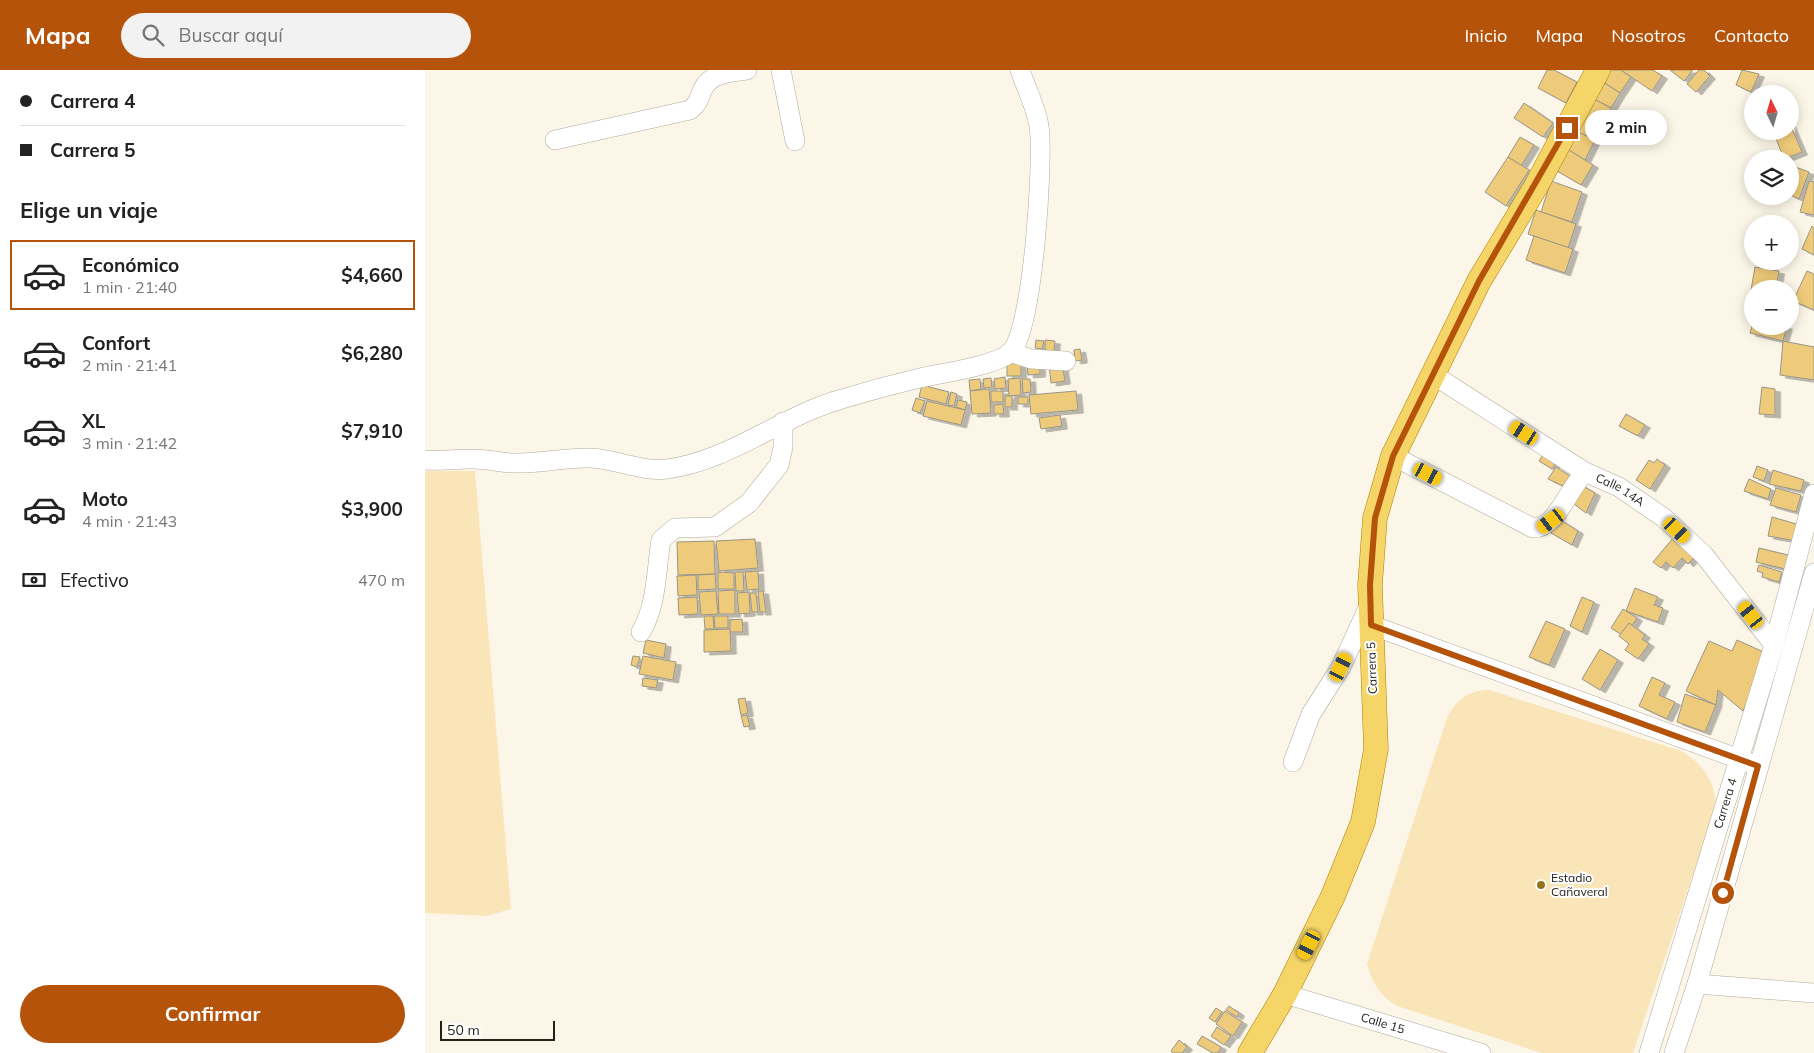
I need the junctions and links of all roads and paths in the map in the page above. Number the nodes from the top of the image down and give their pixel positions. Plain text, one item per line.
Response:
1 (747, 70) edge
2 (781, 70) edge
3 (1020, 70) edge
4 (1598, 70) edge
5 (555, 140) dead end
6 (795, 141) dead end
7 (1010, 352) junction
8 (1067, 361) dead end
9 (1432, 374) junction
10 (783, 422) junction
11 (1393, 456) junction
12 (425, 460) edge
13 (1585, 472) junction
14 (1814, 494) edge
15 (1814, 573) edge
16 (1370, 600) junction
17 (1371, 625) junction
18 (641, 632) dead end
19 (1774, 645) junction
20 (1739, 760) junction
21 (1293, 762) dead end
22 (1758, 766) junction
23 (1697, 984) junction
24 (1814, 993) edge
25 (1285, 994) junction
26 (1250, 1053) edge
27 (1481, 1053) edge
28 (1649, 1053) edge
29 (1674, 1053) edge

1 - 5 street
2 - 6 street
3 - 7 street
4 - 9 main road, Carrera 5
7 - 8 street
7 - 10 street
9 - 11 main road, Carrera 5
9 - 13 street, Calle 14A
10 - 12 street
10 - 18 street
11 - 13 street
11 - 16 main road, Carrera 5
13 - 19 street, Calle 14A
14 - 19 street, Carrera 4
15 - 22 street, Carrera 4
16 - 17 main road, Carrera 5
16 - 21 street
17 - 20 street
17 - 25 main road, Carrera 5
19 - 20 street, Carrera 4
20 - 22 street
20 - 28 street, Carrera 4
22 - 23 street, Carrera 4
23 - 24 street
23 - 29 street, Carrera 4
25 - 26 main road, Carrera 5
25 - 27 street, Calle 15

